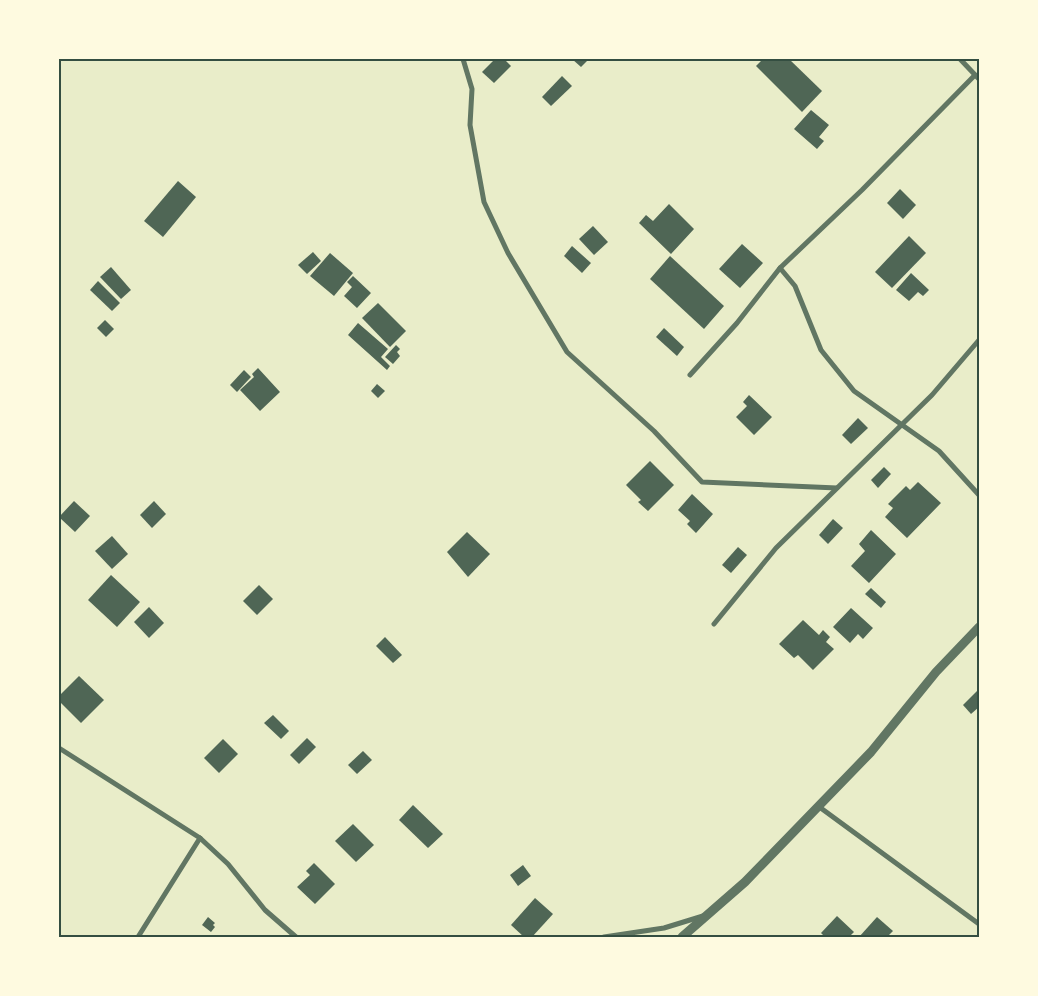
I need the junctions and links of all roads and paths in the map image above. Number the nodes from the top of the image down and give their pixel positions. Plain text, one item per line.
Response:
1 (463, 59) edge
2 (960, 59) edge
3 (977, 77) edge
4 (780, 268) junction
5 (979, 340) edge
6 (690, 375) dead end
7 (902, 423) junction
8 (837, 488) junction
9 (979, 495) edge
10 (714, 624) dead end
11 (979, 627) edge
12 (59, 748) edge
13 (818, 806) junction
14 (200, 838) junction
15 (708, 914) junction
16 (979, 924) edge
17 (138, 937) edge
18 (296, 937) edge
19 (604, 937) edge
20 (682, 937) edge

1 - 8 street
2 - 3 street
3 - 4 street
4 - 6 street
4 - 7 street
5 - 7 street
7 - 8 street
7 - 9 street
8 - 10 street
11 - 13 street
12 - 14 street
13 - 15 street
13 - 16 street
14 - 17 street
14 - 18 street
15 - 19 street
15 - 20 street

